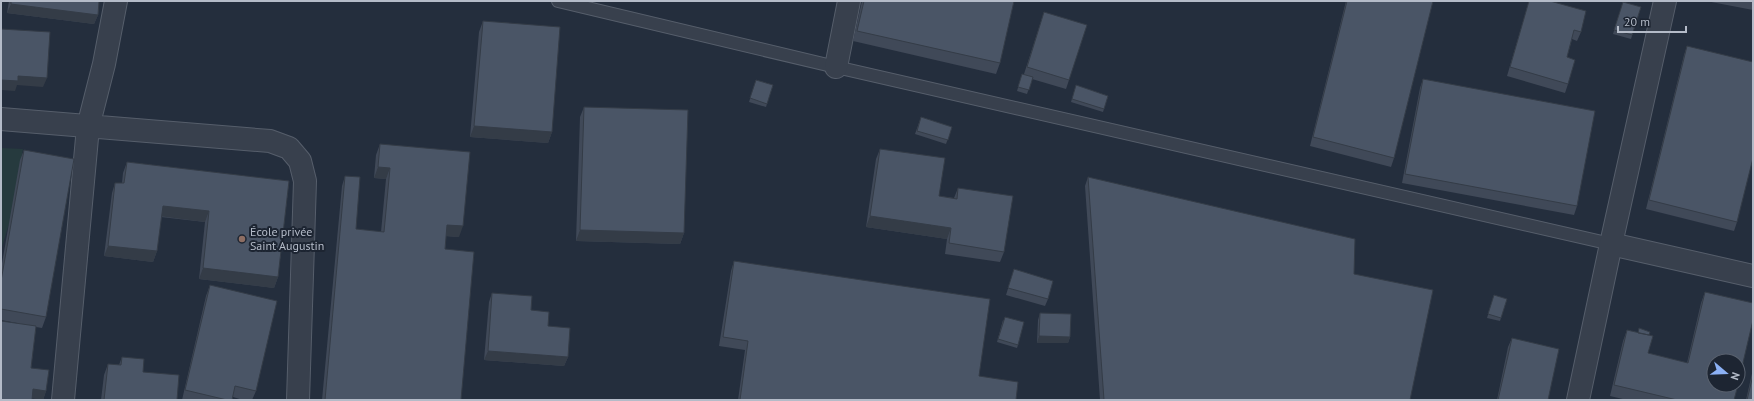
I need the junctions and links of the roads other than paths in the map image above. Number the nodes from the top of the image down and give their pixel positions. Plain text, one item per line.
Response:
1 (116, 1) edge
2 (558, 1) edge
3 (849, 1) edge
4 (1665, 1) edge
5 (836, 66) junction
6 (1, 119) edge
7 (88, 127) junction
8 (1611, 244) junction
9 (1753, 276) edge
10 (63, 400) edge
11 (298, 400) edge
12 (1578, 400) edge

1 - 7 street
2 - 5 lane
3 - 5 street
4 - 8 street
5 - 8 lane
6 - 7 street
7 - 10 street
7 - 11 street
8 - 9 street
8 - 12 street

